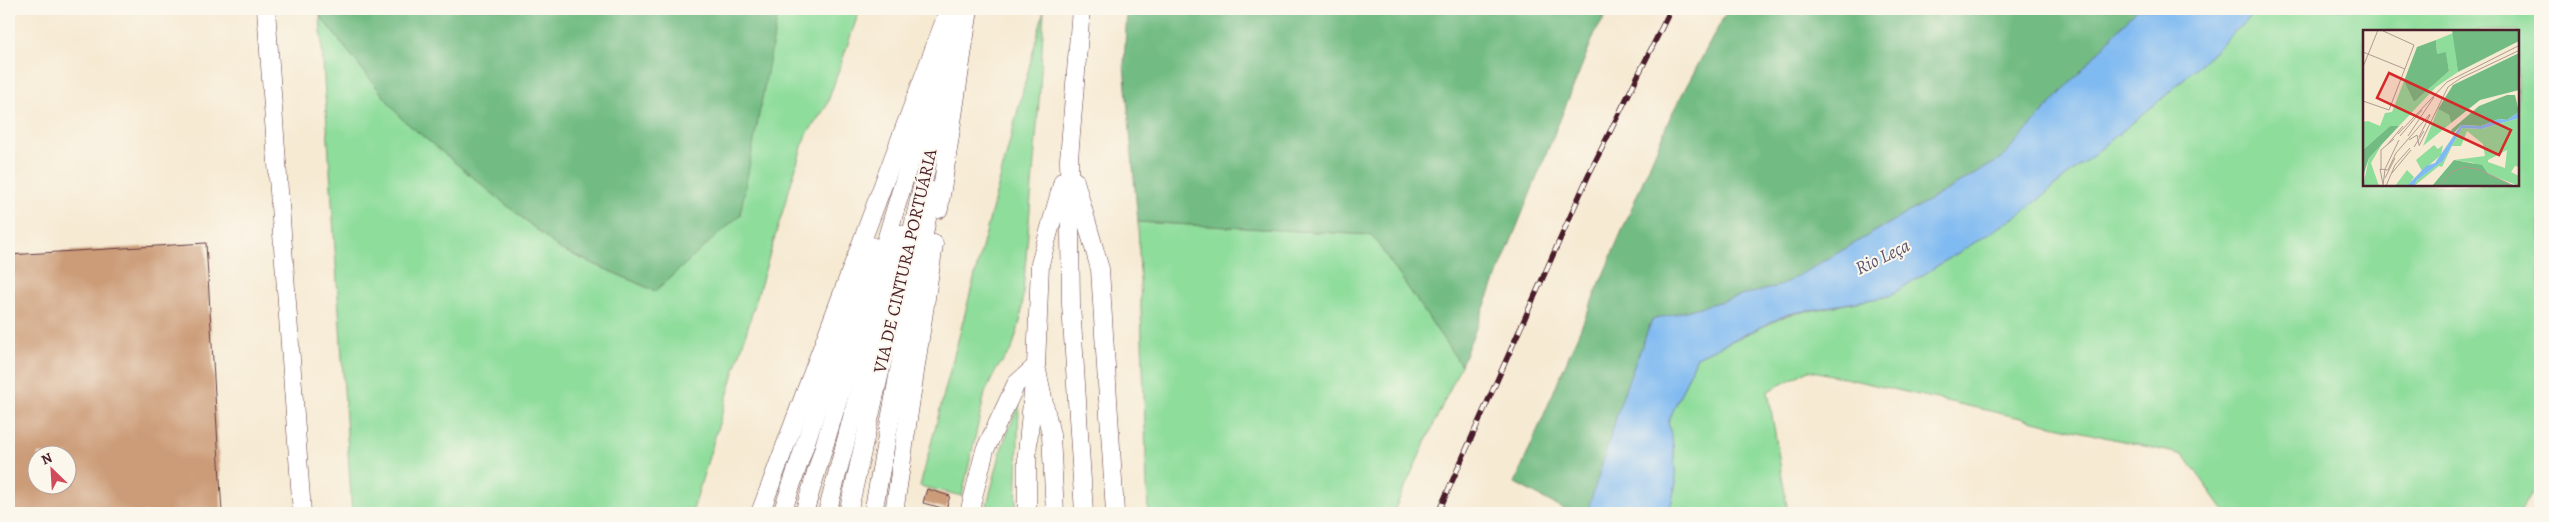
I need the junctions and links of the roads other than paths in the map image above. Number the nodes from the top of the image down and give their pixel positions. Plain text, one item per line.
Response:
1 (266, 9) edge
2 (959, 9) edge
3 (1081, 9) edge
4 (1069, 159) junction
5 (1036, 366) junction
6 (302, 513) edge
7 (760, 513) edge
8 (782, 513) edge
9 (804, 513) edge
10 (827, 513) edge
11 (848, 513) edge
12 (873, 513) edge
13 (894, 513) edge
14 (969, 513) edge
15 (1027, 513) edge
16 (1055, 513) edge
17 (1084, 513) edge
18 (1116, 513) edge

1 - 6 lane
2 - 7 lane
2 - 8 lane
2 - 9 lane
2 - 10 lane
2 - 11 lane, VIA DE CINTURA PORTUÁRIA
2 - 12 lane
2 - 13 lane
3 - 4 lane
4 - 5 lane
4 - 17 lane
4 - 18 lane
5 - 14 lane
5 - 15 lane
5 - 16 lane

